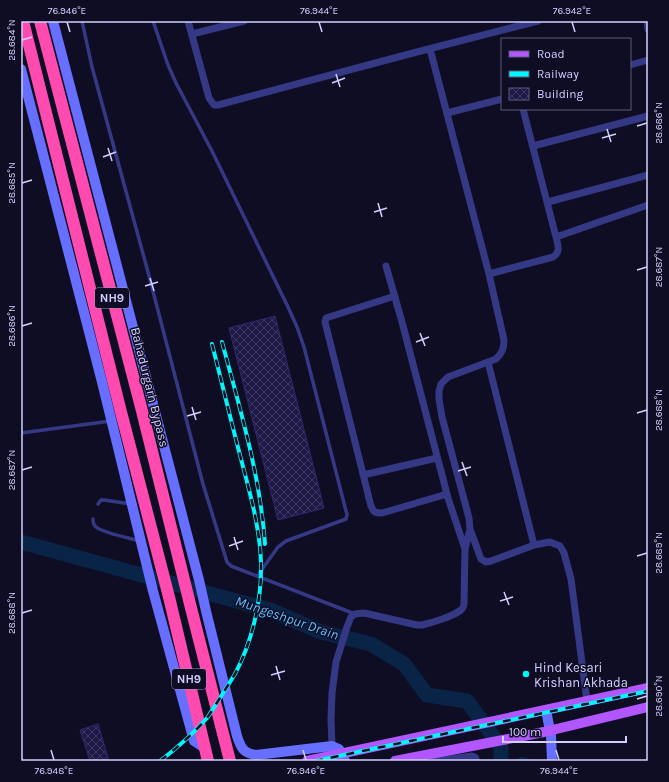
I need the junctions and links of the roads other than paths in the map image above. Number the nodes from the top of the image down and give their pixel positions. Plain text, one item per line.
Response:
1 (23, 21) edge
2 (40, 21) edge
3 (53, 21) edge
4 (82, 21) edge
5 (153, 21) edge
6 (188, 21) edge
7 (244, 21) edge
8 (538, 21) edge
9 (646, 21) edge
10 (648, 28) edge
11 (192, 34) junction
12 (430, 48) junction
13 (648, 60) edge
14 (631, 65) edge
15 (21, 69) edge
16 (501, 98) edge
17 (523, 110) edge
18 (447, 113) junction
19 (648, 116) edge
20 (533, 146) junction
21 (80, 150) junction
22 (56, 155) junction
23 (648, 175) edge
24 (548, 202) junction
25 (648, 204) edge
26 (556, 237) junction
27 (386, 266) dead end
28 (489, 274) junction
29 (395, 296) junction
30 (488, 362) junction
31 (112, 421) junction
32 (21, 433) edge
33 (437, 458) junction
34 (363, 475) junction
35 (447, 494) junction
36 (98, 504) dead end
37 (132, 505) junction
38 (93, 519) dead end
39 (470, 529) junction
40 (141, 541) junction
41 (534, 545) junction
42 (465, 549) junction
43 (258, 575) junction
44 (355, 614) junction
45 (648, 688) edge
46 (587, 701) junction
47 (648, 707) edge
48 (544, 710) junction
49 (547, 731) junction
50 (332, 746) junction
51 (205, 756) edge
52 (343, 757) edge
53 (231, 760) edge
54 (307, 761) edge
55 (395, 761) edge
56 (435, 761) edge
57 (477, 761) edge
58 (552, 761) edge

1 - 22 highway, NH9
2 - 21 highway, Bahadurgarh Bypass / NH9
3 - 21 main road
4 - 43 lane
5 - 43 lane
6 - 11 street
7 - 11 street
8 - 12 street
9 - 10 street
11 - 12 street
12 - 18 street
13 - 14 street
15 - 31 main road
16 - 18 street
17 - 20 street
18 - 28 street
19 - 20 street
20 - 24 street
21 - 22 highway
21 - 50 main road
21 - 53 highway, Bahadurgarh Bypass / NH9
22 - 51 highway, NH9
23 - 24 street
24 - 26 street
25 - 26 street
26 - 28 street
27 - 29 street
28 - 30 street
29 - 33 street
29 - 34 street
30 - 39 street
30 - 41 street
31 - 32 lane
31 - 37 main road
33 - 34 street
33 - 35 street
34 - 35 street
35 - 42 street
36 - 37 lane
37 - 40 main road
38 - 40 lane
39 - 41 street
39 - 42 street
40 - 51 main road
41 - 46 street
42 - 44 street
43 - 44 lane
44 - 50 street
45 - 46 main road
46 - 48 main road
47 - 49 main road
48 - 49 main road
48 - 52 main road
49 - 55 main road
49 - 58 main road
50 - 52 main road
52 - 54 main road
56 - 57 street

